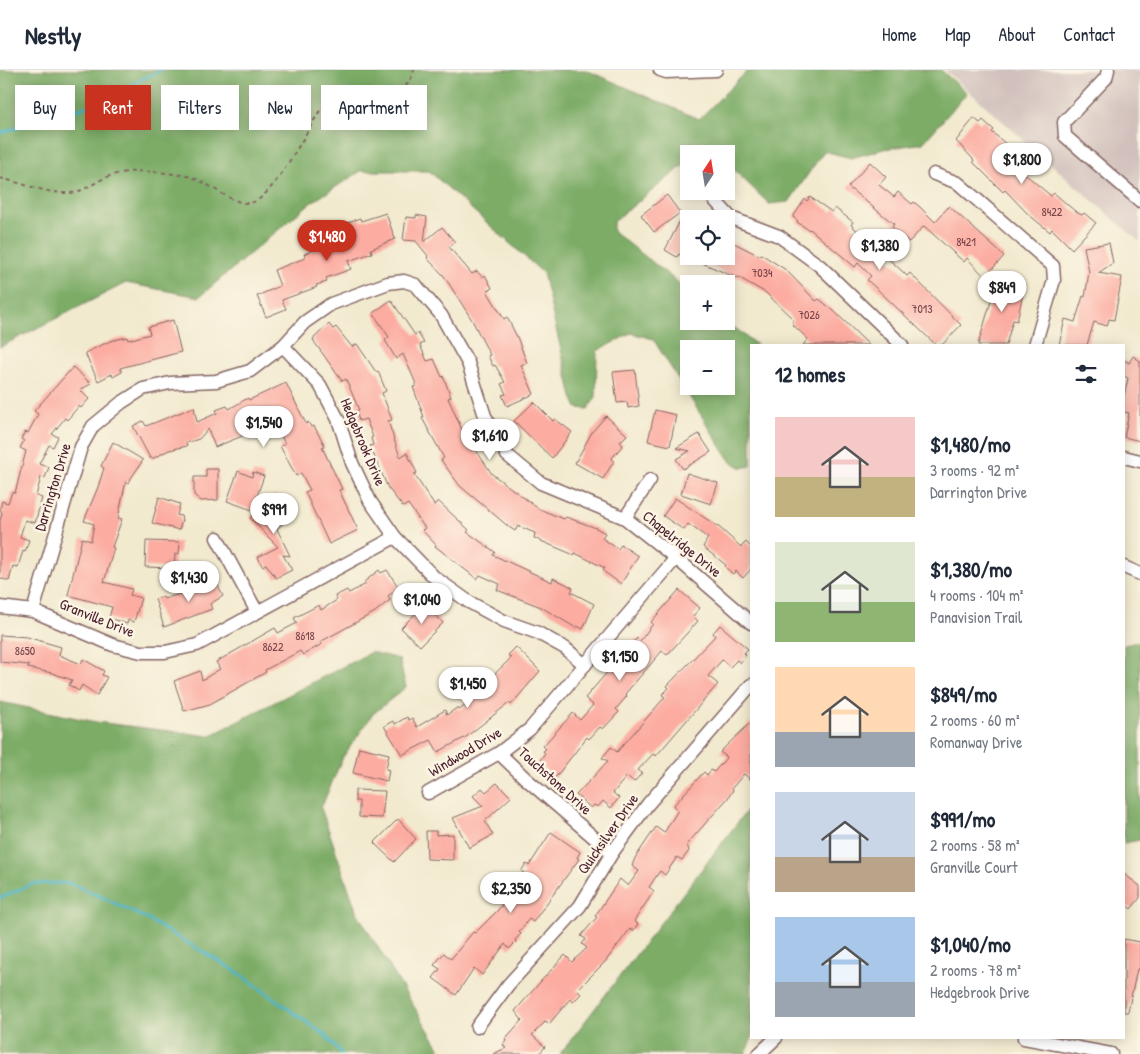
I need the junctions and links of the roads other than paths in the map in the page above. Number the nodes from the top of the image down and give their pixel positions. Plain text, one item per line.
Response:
1 (660, 70) edge
2 (716, 70) edge
3 (1108, 70) edge
4 (934, 174) dead end
5 (714, 200) edge
6 (1140, 201) edge
7 (404, 281) joint
8 (901, 344) edge
9 (1035, 344) edge
10 (283, 346) junction
11 (1125, 457) edge
12 (1140, 461) edge
13 (650, 480) dead end
14 (625, 518) junction
15 (395, 537) junction
16 (217, 538) dead end
17 (676, 558) junction
18 (1125, 567) edge
19 (1140, 574) edge
20 (0, 607) edge
21 (34, 610) junction
22 (257, 612) junction
23 (750, 622) edge
24 (585, 665) junction
25 (750, 686) edge
26 (499, 753) junction
27 (428, 793) dead end
28 (612, 853) junction
29 (477, 1027) dead end
30 (775, 1039) edge
31 (1037, 1039) edge
32 (1063, 1041) edge
33 (759, 1054) edge
34 (1111, 1054) edge

1 - 2 street
3 - 6 street
4 - 9 street
5 - 8 street
7 - 10 street, Darrington Drive
7 - 14 street, Chapelridge Drive
10 - 15 street, Hedgebrook Drive
10 - 21 street, Darrington Drive
11 - 12 street
13 - 14 street
14 - 17 street, Chapelridge Drive
15 - 22 street, Granville Drive
15 - 24 street, Hedgebrook Drive
16 - 22 street
17 - 23 street, Chapelridge Drive
17 - 24 street, Windwood Drive
18 - 19 street
20 - 21 street, Granville Drive
21 - 22 street, Granville Drive
24 - 26 street, Windwood Drive
25 - 28 street, Quicksilver Drive
26 - 27 street, Windwood Drive
26 - 28 street, Touchstone Drive
28 - 29 street, Quicksilver Drive
30 - 33 street
31 - 32 street
32 - 34 street

